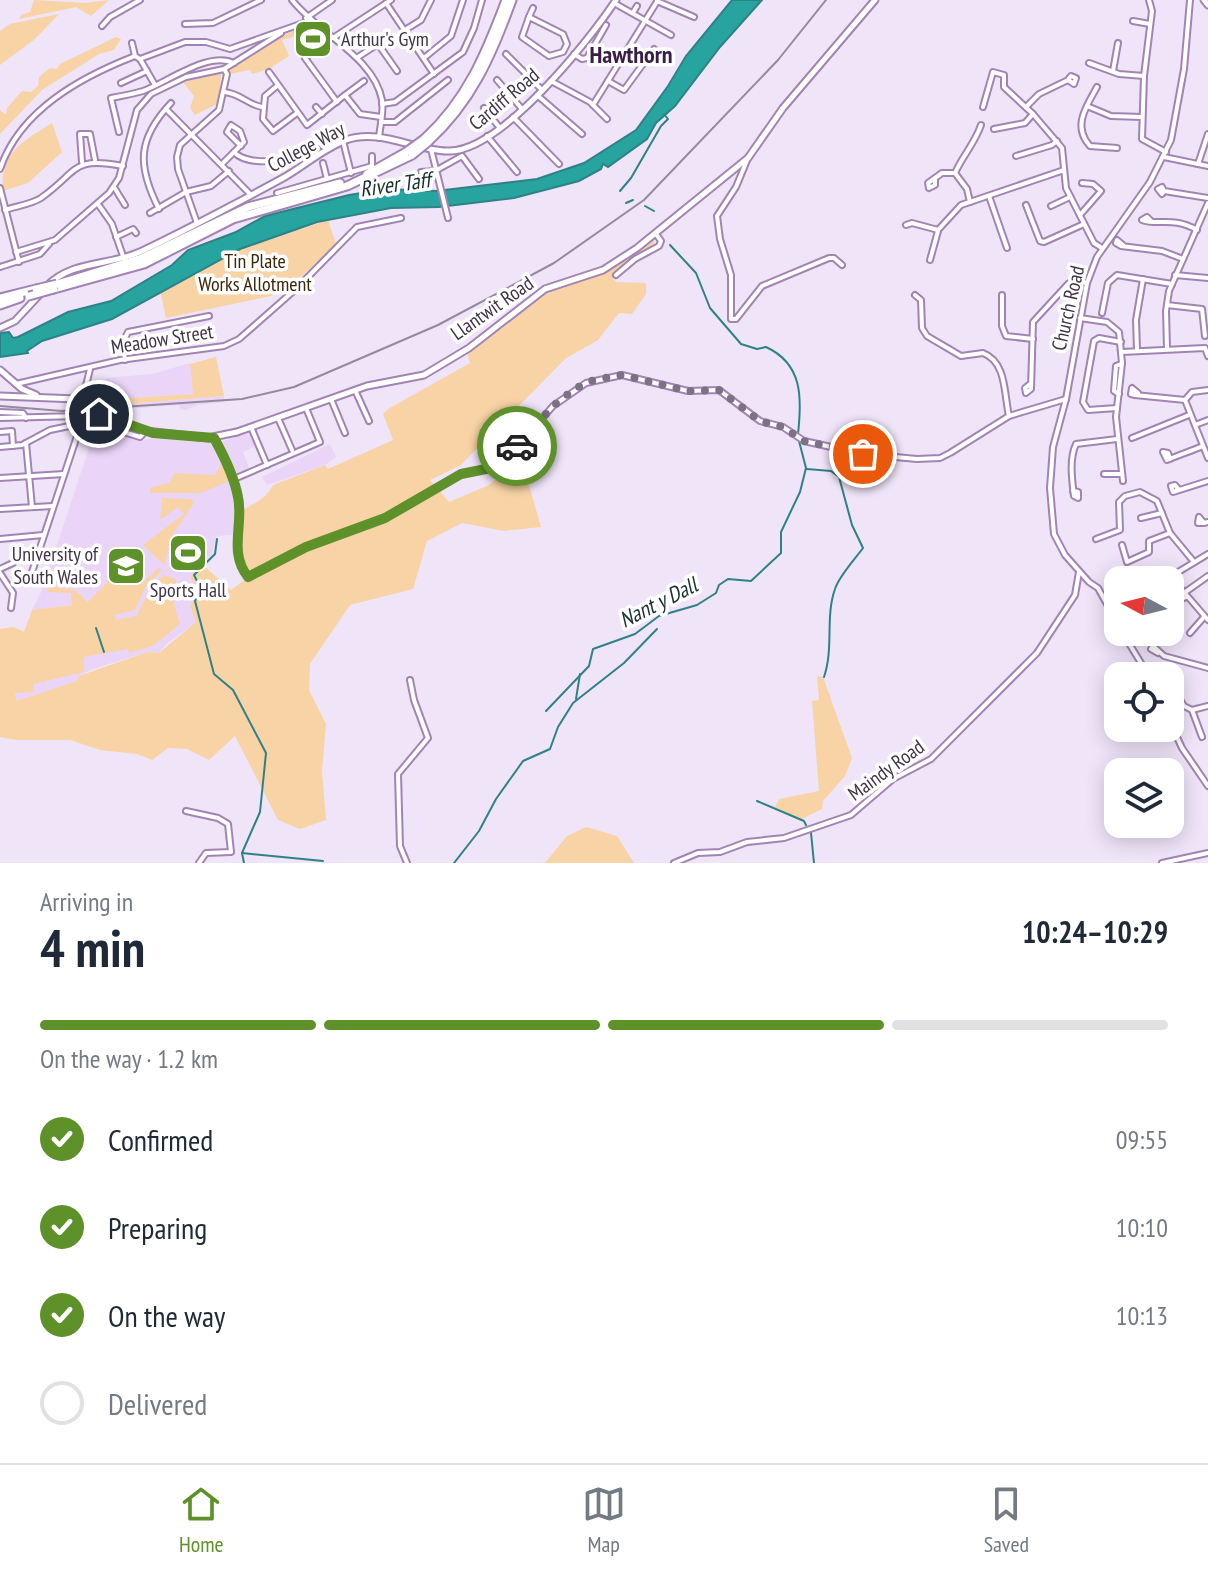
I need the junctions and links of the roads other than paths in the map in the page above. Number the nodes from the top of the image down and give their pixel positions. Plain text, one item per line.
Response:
1 (140, 0) edge
2 (261, 0) edge
3 (292, 0) edge
4 (332, 0) edge
5 (431, 0) edge
6 (463, 0) edge
7 (482, 0) edge
8 (506, 0) edge
9 (512, 0) edge
10 (875, 0) edge
11 (1149, 0) edge
12 (1190, 0) edge
13 (1204, 0) edge
14 (658, 1) edge
15 (389, 2) edge
16 (615, 2) edge
17 (1208, 5) edge
18 (533, 8) dead end
19 (529, 17) junction
20 (694, 17) dead end
21 (308, 20) junction
22 (1133, 21) dead end
23 (646, 22) junction
24 (185, 24) dead end
25 (1150, 24) junction
26 (606, 25) dead end
27 (102, 26) dead end
28 (405, 30) junction
29 (281, 33) junction
30 (671, 35) dead end
31 (522, 37) junction
32 (332, 38) junction
33 (132, 43) dead end
34 (1118, 43) dead end
35 (520, 44) dead end
36 (631, 45) junction
37 (654, 49) dead end
38 (563, 52) junction
39 (310, 54) dead end
40 (506, 54) dead end
41 (573, 56) junction
42 (138, 57) junction
43 (358, 58) junction
44 (424, 58) junction
45 (647, 58) junction
46 (235, 63) junction
47 (1089, 63) dead end
48 (224, 69) junction
49 (147, 71) junction
50 (397, 71) dead end
51 (1113, 71) junction
52 (269, 72) dead end
53 (434, 74) junction
54 (1144, 76) junction
55 (448, 80) dead end
56 (497, 80) dead end
57 (1068, 80) dead end
58 (364, 81) dead end
59 (551, 81) junction
60 (608, 81) junction
61 (121, 83) dead end
62 (155, 85) junction
63 (277, 86) junction
64 (1097, 87) dead end
65 (224, 92) junction
66 (540, 93) junction
67 (345, 95) junction
68 (337, 102) junction
69 (171, 103) dead end
70 (382, 104) junction
71 (593, 105) junction
72 (1086, 106) junction
73 (262, 107) junction
74 (316, 107) dead end
75 (983, 107) dead end
76 (1026, 107) junction
77 (484, 108) dead end
78 (166, 109) junction
79 (522, 109) junction
80 (297, 113) junction
81 (322, 114) junction
82 (1033, 114) junction
83 (513, 117) junction
84 (1142, 117) junction
85 (381, 119) junction
86 (607, 119) dead end
87 (981, 125) dead end
88 (499, 127) junction
89 (994, 129) dead end
90 (119, 132) dead end
91 (191, 134) junction
92 (582, 134) dead end
93 (1208, 134) edge
94 (487, 136) junction
95 (379, 138) junction
96 (343, 141) junction
97 (1057, 141) junction
98 (428, 143) junction
99 (241, 146) junction
100 (1117, 148) dead end
101 (317, 149) dead end
102 (234, 152) junction
103 (1165, 154) junction
104 (372, 156) dead end
105 (1016, 156) dead end
106 (748, 158) junction
107 (95, 160) junction
108 (82, 162) junction
109 (323, 163) dead end
110 (222, 164) junction
111 (559, 164) dead end
112 (1198, 164) junction
113 (123, 166) junction
114 (1208, 166) edge
115 (0, 169) edge
116 (1064, 170) junction
117 (229, 171) junction
118 (435, 171) junction
119 (421, 172) dead end
120 (517, 172) dead end
121 (351, 173) junction
122 (955, 173) junction
123 (327, 179) junction
124 (479, 179) dead end
125 (935, 179) dead end
126 (1082, 183) dead end
127 (114, 187) junction
128 (0, 188) edge
129 (1164, 191) dead end
130 (186, 192) junction
131 (277, 193) dead end
132 (251, 195) junction
133 (989, 196) junction
134 (1070, 197) junction
135 (1208, 200) edge
136 (970, 202) junction
137 (98, 203) junction
138 (125, 205) dead end
139 (1026, 205) dead end
140 (1051, 206) dead end
141 (159, 209) junction
142 (5, 210) junction
143 (150, 213) dead end
144 (1080, 215) junction
145 (401, 218) dead end
146 (448, 218) dead end
147 (1151, 221) dead end
148 (197, 223) junction
149 (1084, 224) junction
150 (906, 225) dead end
151 (938, 230) junction
152 (1197, 230) junction
153 (136, 233) dead end
154 (656, 234) junction
155 (116, 237) junction
156 (50, 243) junction
157 (1123, 245) dead end
158 (1007, 248) dead end
159 (1102, 248) junction
160 (16, 252) junction
161 (124, 259) junction
162 (1183, 259) junction
163 (930, 260) dead end
164 (19, 262) junction
165 (842, 265) dead end
166 (0, 267) edge
167 (616, 275) dead end
168 (1175, 275) junction
169 (1208, 278) edge
170 (1143, 279) junction
171 (1087, 283) junction
172 (1172, 284) junction
173 (56, 286) junction
174 (915, 295) dead end
175 (19, 296) junction
176 (1004, 297) dead end
177 (0, 300) edge
178 (1167, 305) junction
179 (1102, 313) dead end
180 (209, 316) dead end
181 (1080, 318) junction
182 (0, 328) edge
183 (1205, 336) dead end
184 (1033, 339) junction
185 (1121, 342) junction
186 (1167, 348) junction
187 (1137, 350) junction
188 (1122, 352) junction
189 (1208, 356) edge
190 (125, 360) junction
191 (90, 368) junction
192 (0, 370) edge
193 (1030, 384) dead end
194 (19, 386) junction
195 (106, 388) dead end
196 (85, 389) junction
197 (355, 389) junction
198 (1208, 390) edge
199 (1138, 393) dead end
200 (0, 396) edge
201 (37, 396) junction
202 (19, 398) junction
203 (331, 399) junction
204 (1066, 399) junction
205 (1185, 400) junction
206 (82, 402) junction
207 (306, 408) junction
208 (1117, 408) junction
209 (0, 415) edge
210 (1189, 415) junction
211 (1009, 416) junction
212 (278, 418) junction
213 (1208, 420) edge
214 (369, 421) dead end
215 (83, 424) junction
216 (1194, 425) junction
217 (251, 427) junction
218 (146, 431) junction
219 (0, 432) edge
220 (345, 433) dead end
221 (214, 438) junction
222 (1132, 438) dead end
223 (1117, 439) junction
224 (26, 443) junction
225 (13, 446) junction
226 (1203, 446) junction
227 (0, 447) edge
228 (292, 450) dead end
229 (1208, 458) edge
230 (1170, 459) dead end
231 (267, 465) junction
232 (64, 474) junction
233 (1104, 474) dead end
234 (1122, 474) junction
235 (30, 476) junction
236 (0, 478) edge
237 (234, 479) junction
238 (1123, 481) dead end
239 (1208, 481) edge
240 (1179, 490) dead end
241 (1073, 491) dead end
242 (53, 506) junction
243 (32, 507) junction
244 (0, 509) edge
245 (1162, 513) junction
246 (1141, 518) dead end
247 (1170, 533) junction
248 (43, 535) junction
249 (0, 539) edge
250 (1096, 539) dead end
251 (1122, 545) dead end
252 (1124, 554) junction
253 (1208, 554) edge
254 (1115, 557) dead end
255 (1194, 562) junction
256 (13, 563) dead end
257 (1184, 568) edge
258 (1079, 570) junction
259 (0, 571) edge
260 (32, 572) dead end
261 (1208, 576) edge
262 (1184, 595) joint
263 (1104, 597) edge
264 (11, 608) dead end
265 (1206, 618) edge
266 (1190, 633) dead end
267 (1158, 653) dead end
268 (1208, 668) edge
269 (410, 680) dead end
270 (1184, 706) edge
271 (1208, 706) edge
272 (1192, 710) junction
273 (1202, 737) dead end
274 (1179, 742) edge
275 (1206, 779) edge
276 (1208, 786) edge
277 (186, 811) dead end
278 (1208, 853) edge
279 (199, 863) edge
280 (407, 863) edge
281 (674, 863) edge
282 (1162, 863) edge

1 - 27 street
2 - 24 street
3 - 21 street
4 - 21 street
5 - 28 street
6 - 44 street
7 - 53 street
8 - 98 highway
9 - 98 highway
10 - 106 main road, Llantwit Road
11 - 25 street
12 - 103 street, Church Road
13 - 17 main road
14 - 20 street
14 - 23 street
15 - 28 street
15 - 32 street
16 - 23 street
16 - 41 main road, Cardiff Road
18 - 19 street
19 - 31 street
19 - 38 street
21 - 29 street
21 - 32 street
22 - 25 street
23 - 30 street
23 - 36 street
25 - 54 street
26 - 41 street
28 - 44 street
29 - 42 street
29 - 46 street
31 - 35 street
31 - 38 street
32 - 43 street
33 - 42 street
34 - 51 street
36 - 45 street
36 - 60 street
37 - 45 street
38 - 41 street
39 - 68 street
40 - 66 street
41 - 59 main road, Cardiff Road
42 - 49 street
42 - 115 street
43 - 50 street
43 - 70 street
44 - 53 street
45 - 60 street
46 - 48 street
46 - 62 street
47 - 51 street
48 - 65 street
48 - 113 street
49 - 61 street
49 - 62 street
51 - 54 street
52 - 63 street
53 - 70 street
54 - 84 street
55 - 85 street
56 - 79 street
57 - 76 street
58 - 67 street
59 - 66 main road, Cardiff Road
59 - 71 street
60 - 71 street
62 - 90 street
63 - 73 street
63 - 80 street
64 - 72 street
65 - 73 street
65 - 91 street
66 - 79 main road, Cardiff Road
66 - 92 street
67 - 68 street
67 - 85 street
68 - 81 street
69 - 78 street
70 - 85 street
71 - 86 street
72 - 84 street
72 - 100 street
73 - 80 street
74 - 81 street
75 - 76 street
76 - 82 street
77 - 88 street
78 - 91 street
78 - 141 street
79 - 83 main road, Cardiff Road
80 - 81 street
82 - 89 street
82 - 97 street
83 - 88 main road, Cardiff Road
83 - 111 street
84 - 103 street
85 - 95 street
87 - 122 street
88 - 94 main road, Cardiff Road
91 - 110 street
91 - 130 street
93 - 112 street
94 - 98 main road, Cardiff Road
94 - 120 street
95 - 96 main road, College Way
95 - 98 main road, Cardiff Road
96 - 121 street
96 - 132 main road, College Way
97 - 105 street
97 - 116 street
98 - 118 street
98 - 173 highway, bridge
99 - 99 street
99 - 102 street
101 - 102 street
102 - 110 street
103 - 112 street
103 - 159 street, Church Road
104 - 121 street
106 - 154 main road, Llantwit Road
106 - 165 street
107 - 108 street
107 - 108 street
107 - 113 street
108 - 142 street
109 - 123 street
110 - 117 street
112 - 114 street
113 - 127 street
116 - 133 street
116 - 134 street
117 - 130 street
117 - 132 street
118 - 119 street
118 - 124 street
118 - 146 street
121 - 123 street
122 - 125 street
122 - 136 street
123 - 131 street
126 - 144 street
127 - 137 street
127 - 138 street
128 - 142 street
129 - 135 street
130 - 141 street
130 - 148 street
132 - 148 main road, College Way
133 - 136 street
133 - 158 street
134 - 140 street
134 - 144 street
135 - 152 street
136 - 151 street
137 - 155 street
137 - 156 street
139 - 149 street
141 - 143 street
142 - 160 street
144 - 149 street
145 - 190 street, Meadow Street
147 - 152 street
148 - 161 main road, College Way
149 - 159 street
150 - 151 street
151 - 163 street
152 - 162 street
153 - 155 street
154 - 167 street
154 - 197 main road, Llantwit Road
155 - 161 street
156 - 160 street
156 - 164 street
157 - 162 street
159 - 171 street, Church Road
160 - 164 street
161 - 182 main road
162 - 168 street
164 - 166 street
168 - 169 street
168 - 172 street
170 - 172 street
170 - 179 street
170 - 187 street
171 - 181 street, Church Road
171 - 184 street
172 - 178 street
173 - 175 highway, bridge
173 - 175 highway, bridge
174 - 211 street
175 - 177 highway
176 - 184 street
178 - 183 street
178 - 186 street
180 - 190 street
181 - 185 street
181 - 204 street, Church Road
184 - 193 street
185 - 188 street
185 - 208 street
186 - 187 street
186 - 189 street
187 - 188 street
188 - 208 street
190 - 191 street, Meadow Street
191 - 194 street, Meadow Street
191 - 196 street
192 - 194 main road
194 - 201 main road
194 - 202 main road
195 - 196 street
196 - 206 street
197 - 203 main road, Llantwit Road
197 - 214 street
198 - 205 street
199 - 205 street
200 - 202 main road
201 - 202 main road
201 - 206 main road, Llantwit Road
203 - 207 main road, Llantwit Road
203 - 220 street
204 - 211 street
204 - 258 street, Church Road
205 - 210 street
206 - 218 main road, Llantwit Road
207 - 212 main road, Llantwit Road
207 - 231 street
208 - 223 street
209 - 215 street
210 - 216 street
210 - 222 street
211 - 237 street
212 - 217 main road, Llantwit Road
212 - 228 street
213 - 216 street
215 - 218 street
215 - 224 street
215 - 232 street
216 - 226 street
217 - 221 main road, Llantwit Road
217 - 231 street
218 - 221 main road, Llantwit Road
219 - 225 street
221 - 237 street
223 - 234 street
223 - 241 street
224 - 225 street
224 - 235 street
225 - 227 street
226 - 229 street
226 - 230 street
231 - 237 street
232 - 235 street
232 - 242 street
233 - 234 street
234 - 238 street
235 - 236 street
235 - 243 street
239 - 240 street
242 - 243 street
242 - 248 street
243 - 244 street
245 - 246 street
245 - 247 street
245 - 250 street
247 - 252 street
247 - 255 street
248 - 249 street
248 - 260 street
251 - 252 street
252 - 254 street
253 - 255 street
255 - 257 street
256 - 259 street
258 - 263 street, Church Road
258 - 281 street, Maindy Road
259 - 264 street
261 - 262 street
262 - 265 street
265 - 266 street
267 - 268 street
269 - 280 street
270 - 272 street
271 - 272 street
272 - 273 street
274 - 275 street
275 - 276 street
277 - 279 street
278 - 282 street

